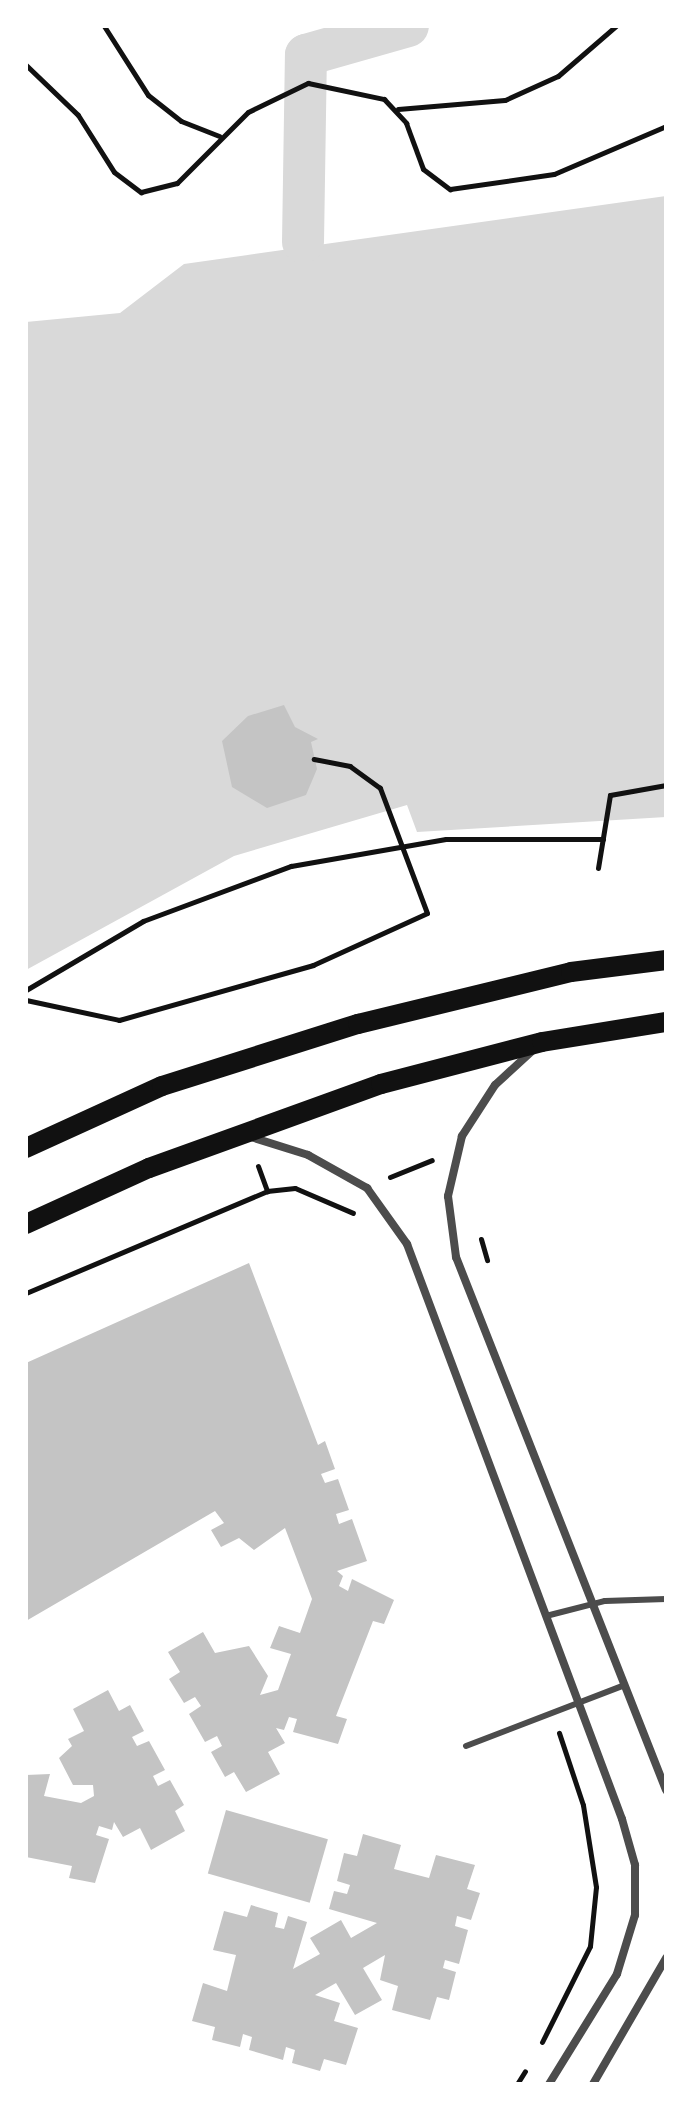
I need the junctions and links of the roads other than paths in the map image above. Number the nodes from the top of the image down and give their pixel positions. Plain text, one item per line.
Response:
1 (666, 960) edge
2 (666, 1022) edge
3 (542, 1042) junction
4 (246, 1135) junction
5 (26, 1148) edge
6 (26, 1224) edge
7 (666, 1599) edge
8 (588, 1603) junction
9 (546, 1616) junction
10 (622, 1686) junction
11 (578, 1703) junction
12 (466, 1746) dead end
13 (666, 1790) edge
14 (666, 1958) edge
15 (549, 2084) edge
16 (593, 2084) edge

1 - 5 main road
2 - 3 main road
3 - 4 main road
3 - 8 street
4 - 6 main road
4 - 9 street
7 - 8 lane
8 - 9 lane
8 - 10 street
9 - 11 street
10 - 11 lane
10 - 13 street
11 - 12 lane
11 - 15 street
14 - 16 street

